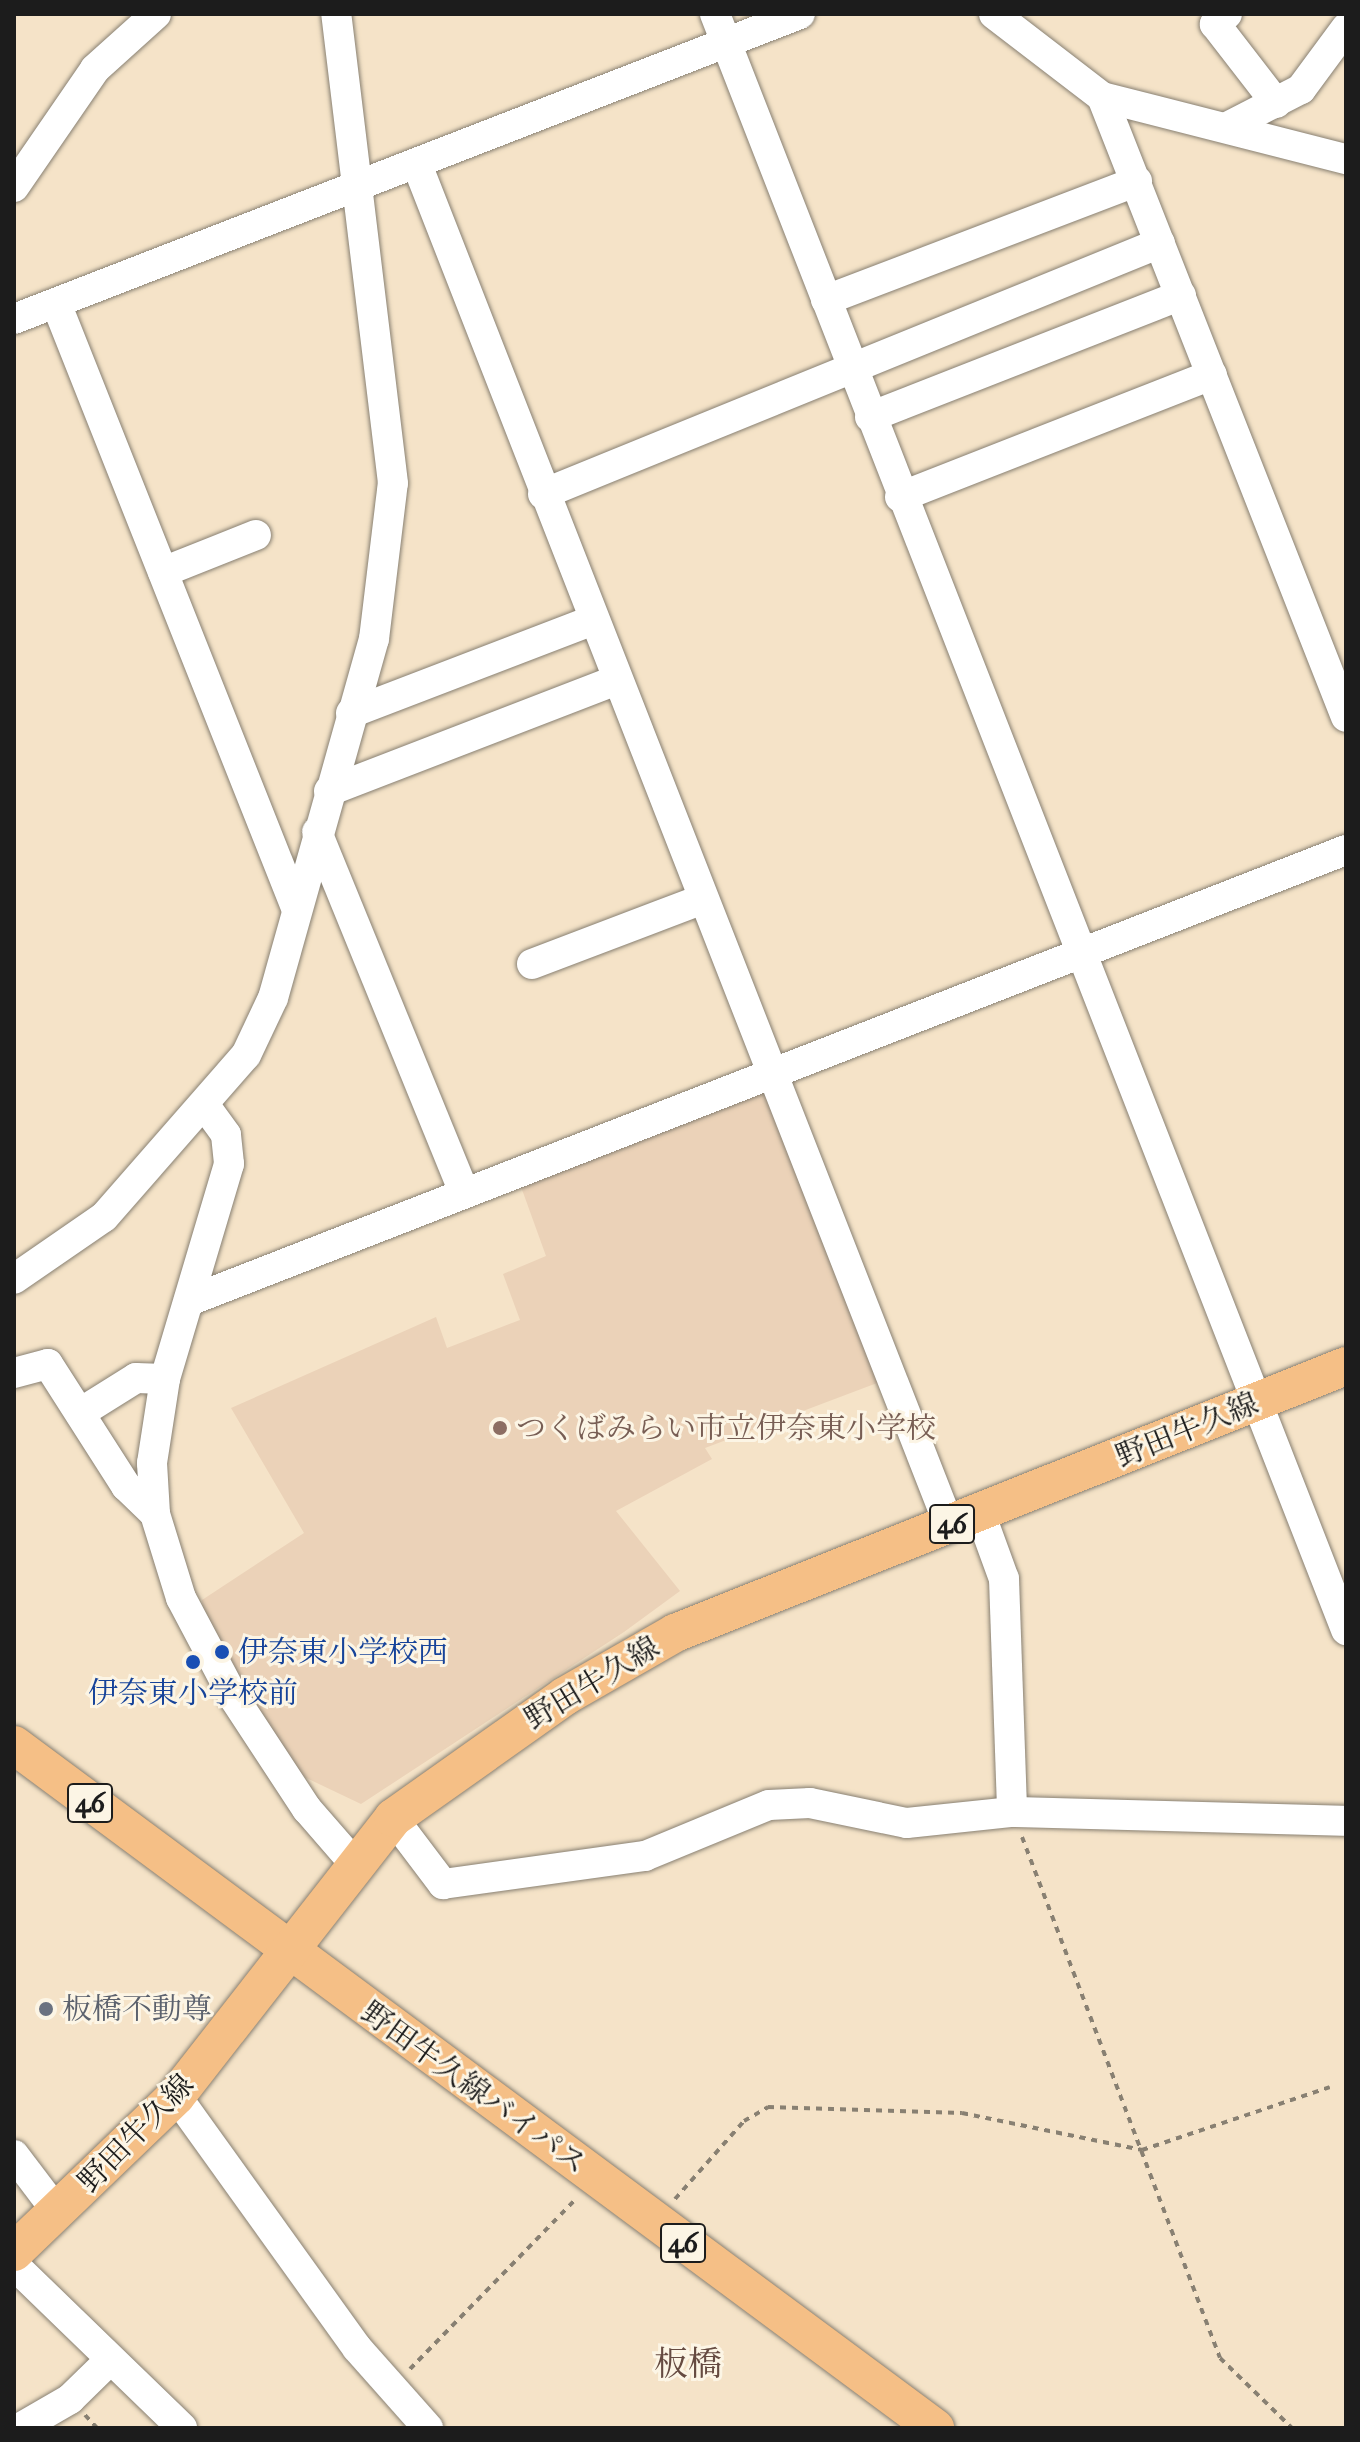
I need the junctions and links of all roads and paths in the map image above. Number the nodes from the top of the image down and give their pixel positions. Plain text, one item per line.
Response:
1 (156, 14) edge
2 (336, 14) edge
3 (715, 14) edge
4 (800, 14) edge
5 (994, 14) edge
6 (1227, 14) edge
7 (1346, 28) edge
8 (726, 43) junction
9 (1102, 97) junction
10 (1276, 103) junction
11 (1229, 126) junction
12 (1346, 159) edge
13 (418, 167) junction
14 (1137, 181) junction
15 (14, 187) edge
16 (358, 187) junction
17 (1160, 243) junction
18 (1181, 295) junction
19 (826, 300) junction
20 (56, 303) junction
21 (14, 319) edge
22 (852, 368) junction
23 (1212, 375) junction
24 (870, 417) junction
25 (543, 494) junction
26 (900, 497) junction
27 (256, 535) dead end
28 (163, 572) junction
29 (593, 620) junction
30 (617, 680) junction
31 (351, 713) junction
32 (1346, 717) edge
33 (329, 791) junction
34 (317, 832) junction
35 (1346, 850) edge
36 (703, 899) junction
37 (297, 910) junction
38 (1080, 955) junction
39 (532, 964) dead end
40 (771, 1074) junction
41 (206, 1107) junction
42 (464, 1193) junction
43 (14, 1279) edge
44 (189, 1301) junction
45 (1346, 1366) edge
46 (14, 1373) edge
47 (165, 1379) junction
48 (1256, 1402) junction
49 (80, 1413) junction
50 (155, 1514) junction
51 (964, 1519) junction
52 (1346, 1630) edge
53 (14, 1745) edge
54 (1012, 1812) junction
55 (393, 1818) junction
56 (1346, 1821) edge
57 (353, 1862) junction
58 (288, 1951) junction
59 (1330, 2087) dead end
60 (176, 2096) junction
61 (1142, 2150) junction
62 (14, 2155) edge
63 (596, 2178) junction
64 (58, 2213) junction
65 (655, 2222) junction
66 (14, 2252) edge
67 (14, 2265) edge
68 (110, 2360) junction
69 (391, 2387) junction
70 (20, 2428) edge
71 (182, 2428) edge
72 (428, 2428) edge
73 (935, 2428) edge
74 (1292, 2428) edge

1 - 15 street
2 - 16 street
3 - 8 street
4 - 8 street
5 - 9 street
6 - 10 street
7 - 10 street
8 - 13 street
8 - 19 street
9 - 11 street
9 - 14 street
10 - 11 street
11 - 12 street
13 - 16 street
13 - 25 street
14 - 17 street
14 - 19 street
16 - 20 street
16 - 31 street
17 - 18 street
17 - 22 street
18 - 23 street
18 - 24 street
19 - 22 street
20 - 21 street
20 - 28 street
22 - 24 street
22 - 25 street
23 - 26 street
23 - 32 street
24 - 26 street
25 - 29 street
26 - 38 street
27 - 28 street
28 - 37 street
29 - 30 street
29 - 31 street
30 - 33 street
30 - 36 street
31 - 33 street
33 - 34 street
34 - 37 street
34 - 42 street
35 - 38 street
36 - 39 street
36 - 40 street
37 - 41 street
38 - 40 street
38 - 48 street
40 - 42 street
40 - 51 street
41 - 43 street
41 - 44 street
42 - 44 street
44 - 47 street
45 - 48 main road, 野田牛久線 / 46
46 - 49 street
47 - 49 street
47 - 50 street
48 - 51 main road, 野田牛久線 / 46
48 - 52 street
49 - 50 street
50 - 57 street
51 - 54 street
51 - 55 main road, 野田牛久線 / 46
53 - 58 main road, 野田牛久線バイパス / 46
54 - 55 street
54 - 56 street
54 - 61 path
55 - 57 main road, 野田牛久線 / 46
57 - 58 main road, 野田牛久線 / 46
58 - 60 main road, 野田牛久線 / 46
58 - 63 main road, 野田牛久線バイパス / 46
59 - 61 path
60 - 64 main road, 野田牛久線 / 46
60 - 69 street
61 - 65 path
61 - 74 path
62 - 64 street
63 - 65 main road, 野田牛久線バイパス / 46
63 - 69 path
64 - 66 main road, 野田牛久線 / 46
65 - 73 main road, 野田牛久線バイパス / 46
67 - 68 street
68 - 70 street
68 - 71 street
69 - 72 street

